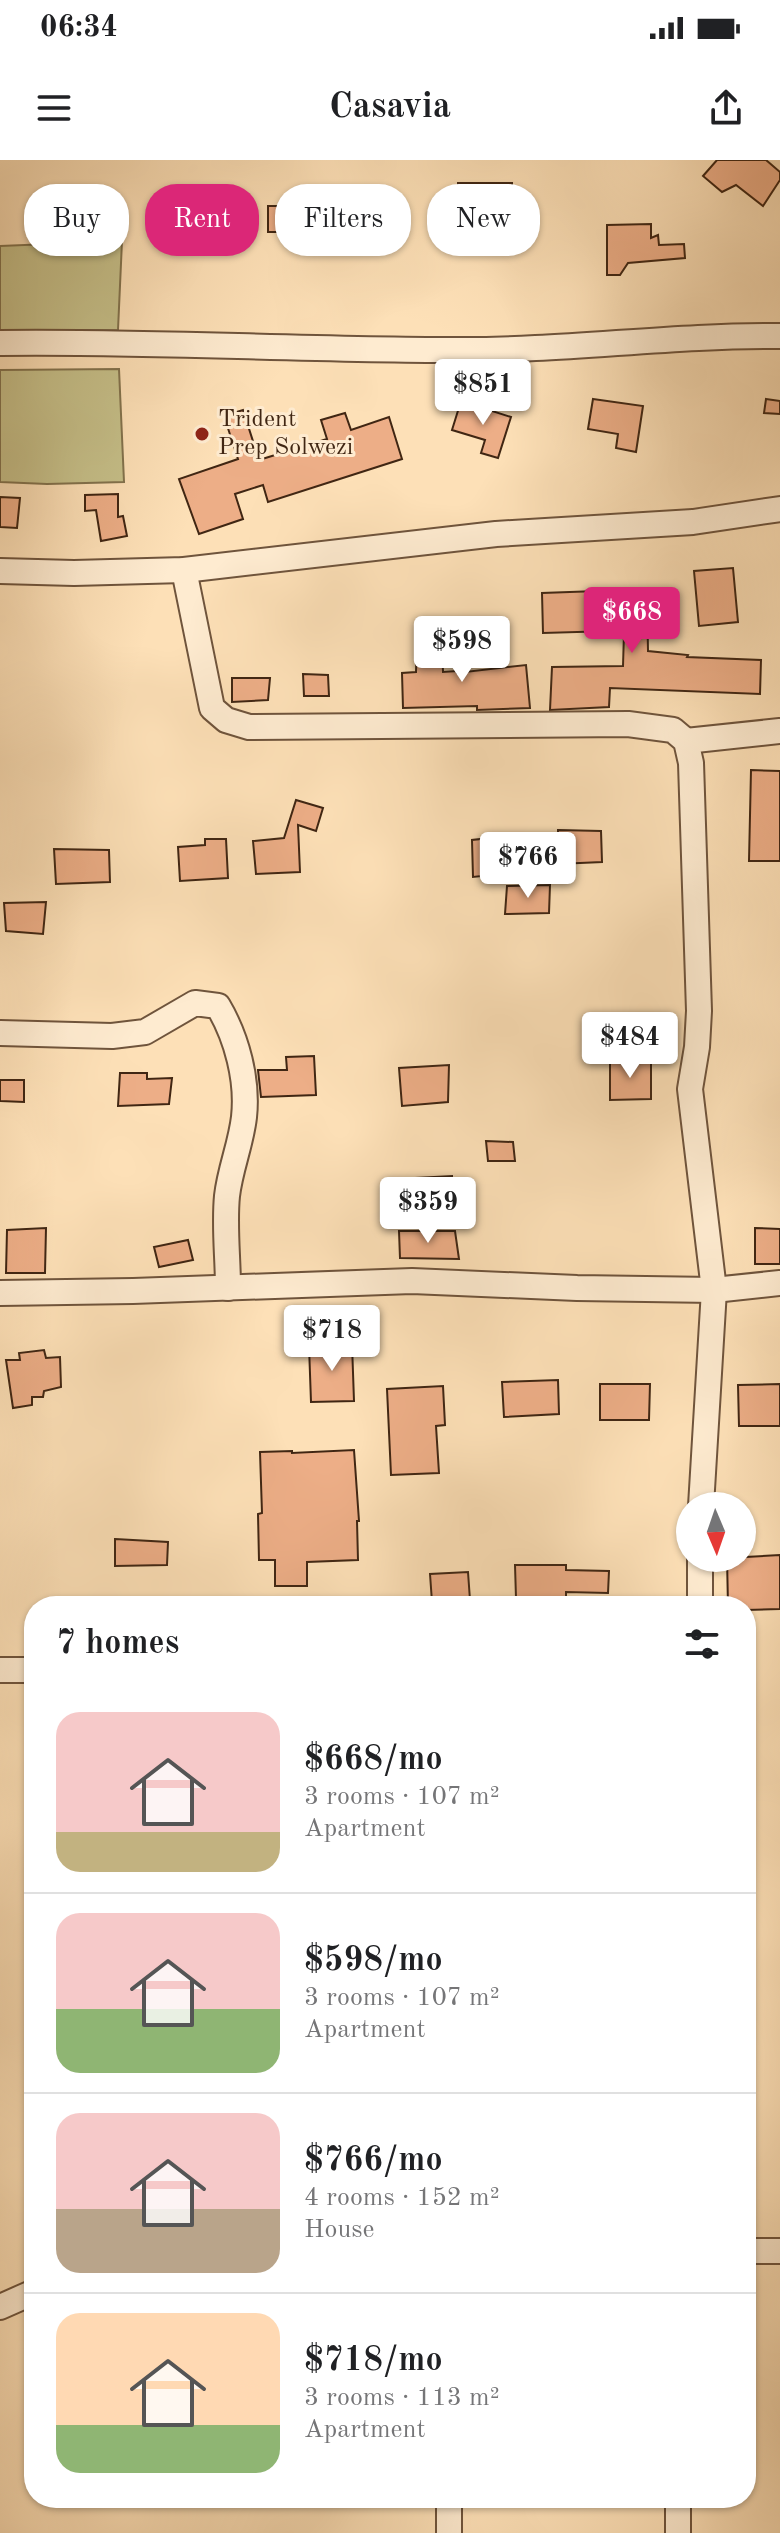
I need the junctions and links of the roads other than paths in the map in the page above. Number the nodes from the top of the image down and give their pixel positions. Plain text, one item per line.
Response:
1 (780, 336) edge
2 (0, 343) edge
3 (780, 509) edge
4 (184, 570) junction
5 (0, 571) edge
6 (780, 731) edge
7 (686, 741) junction
8 (0, 1033) edge
9 (780, 1283) edge
10 (228, 1288) junction
11 (714, 1290) junction
12 (0, 1293) edge
13 (702, 1492) edge
14 (700, 1572) edge
15 (700, 1596) edge
16 (0, 1670) edge
17 (24, 1670) edge
18 (756, 2251) edge
19 (780, 2251) edge
20 (24, 2296) edge
21 (0, 2307) edge
22 (449, 2508) edge
23 (678, 2508) edge
24 (449, 2533) edge
25 (678, 2533) edge

1 - 2 street
3 - 4 street
4 - 5 street
4 - 7 street
6 - 7 street
7 - 11 street
8 - 10 street
9 - 11 street
10 - 11 street
10 - 12 street
11 - 13 street
14 - 15 street
16 - 17 street
18 - 19 street
20 - 21 street
22 - 24 street
23 - 25 street

